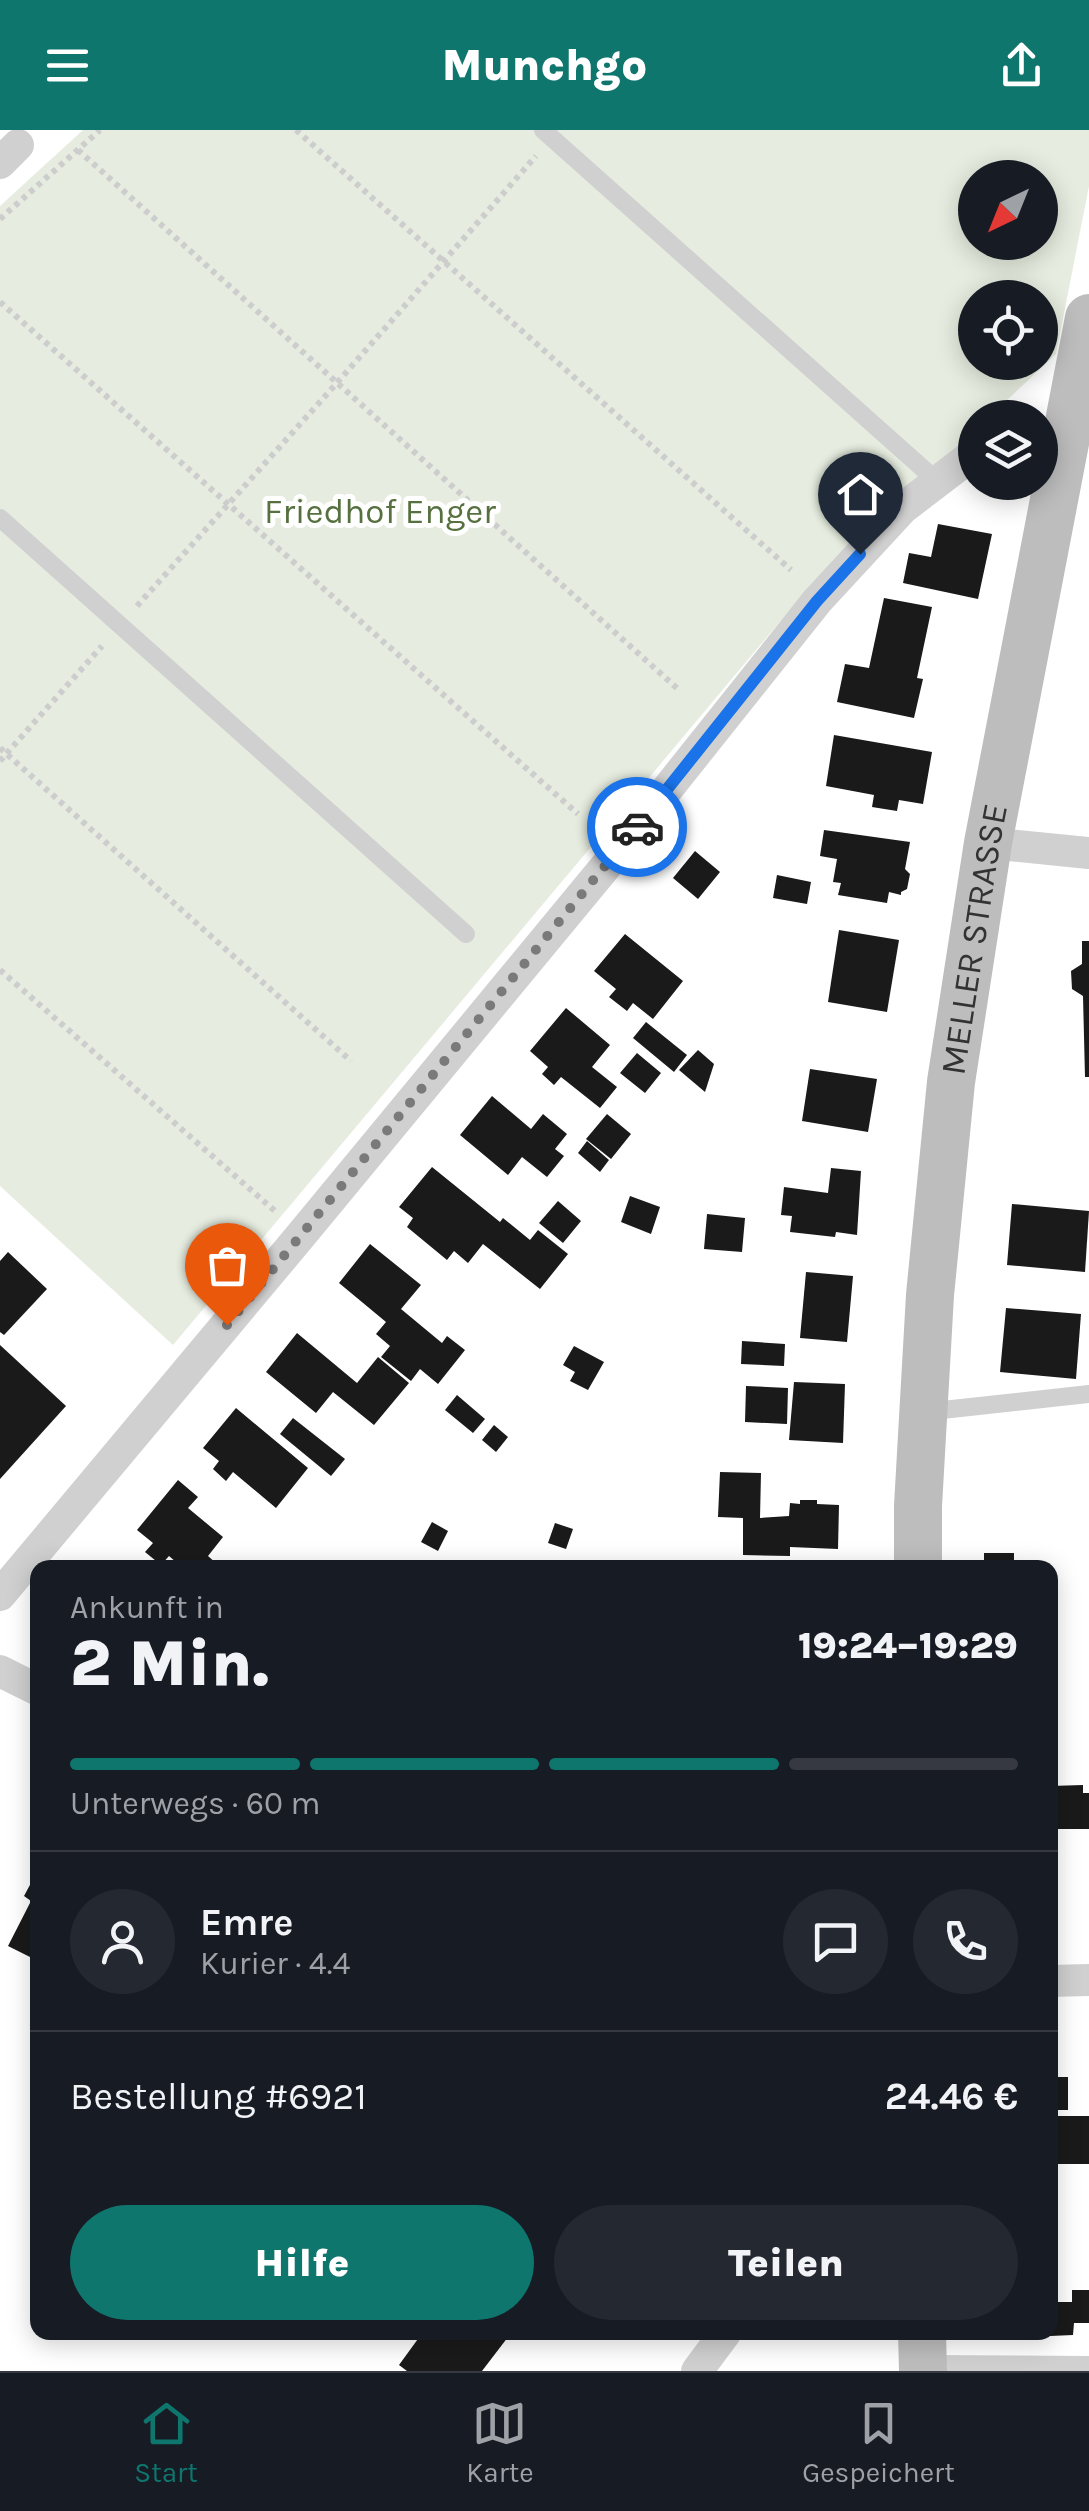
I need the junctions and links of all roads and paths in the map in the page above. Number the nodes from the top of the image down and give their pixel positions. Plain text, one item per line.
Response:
1 (100, 130) edge
2 (296, 130) edge
3 (548, 134) edge
4 (78, 150) junction
5 (0, 219) edge
6 (444, 262) junction
7 (0, 302) edge
8 (1089, 319) edge
9 (336, 384) junction
10 (1058, 416) edge
11 (958, 466) edge
12 (938, 482) junction
13 (1042, 500) edge
14 (228, 504) junction
15 (0, 518) edge
16 (791, 570) dead end
17 (120, 624) junction
18 (679, 690) dead end
19 (3, 750) edge
20 (0, 761) edge
21 (578, 814) dead end
22 (988, 842) junction
23 (1089, 853) edge
24 (466, 934) dead end
25 (0, 970) edge
26 (351, 1062) dead end
27 (302, 1234) junction
28 (1089, 1394) edge
29 (924, 1412) junction
30 (918, 1560) edge
31 (0, 1595) edge
32 (0, 1671) edge
33 (30, 1686) edge
34 (1089, 1980) edge
35 (1058, 1981) edge
36 (720, 2340) edge
37 (923, 2356) edge
38 (1089, 2364) edge
39 (697, 2371) edge

1 - 4 path
2 - 6 path
3 - 6 path
3 - 12 lane
4 - 5 path
4 - 9 path
6 - 9 path
6 - 16 path
7 - 14 path
8 - 10 main road, MELLER STRASSE
9 - 14 path
9 - 18 path
11 - 12 street
12 - 27 street
13 - 22 main road, MELLER STRASSE
14 - 17 path
14 - 21 path
15 - 17 lane
17 - 19 path
17 - 24 lane
19 - 20 path
19 - 26 path
22 - 23 street
22 - 29 main road, MELLER STRASSE
25 - 27 path
27 - 31 street
28 - 29 lane
29 - 30 main road, MELLER STRASSE
32 - 33 street
34 - 35 street
36 - 39 street
37 - 38 lane

